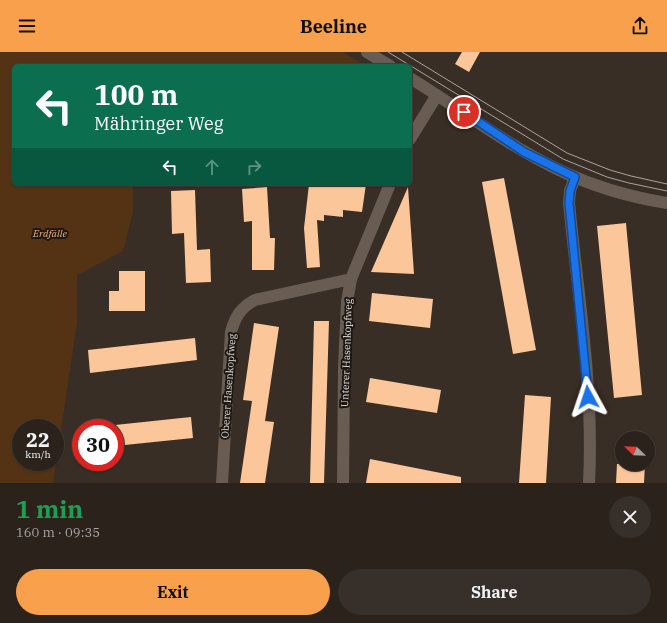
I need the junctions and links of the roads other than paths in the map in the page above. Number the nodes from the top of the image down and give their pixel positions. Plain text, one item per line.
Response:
1 (367, 52) edge
2 (387, 64) edge
3 (412, 79) edge
4 (437, 95) junction
5 (412, 136) edge
6 (575, 177) junction
7 (389, 186) edge
8 (667, 203) edge
9 (351, 279) junction
10 (222, 483) edge
11 (343, 483) edge
12 (590, 483) edge

1 - 2 street
3 - 4 street
4 - 5 street
4 - 6 street
6 - 8 street
6 - 12 street
7 - 9 street, Unterer Hasenkopfweg
9 - 10 street, Oberer Hasenkopfweg
9 - 11 street, Unterer Hasenkopfweg

